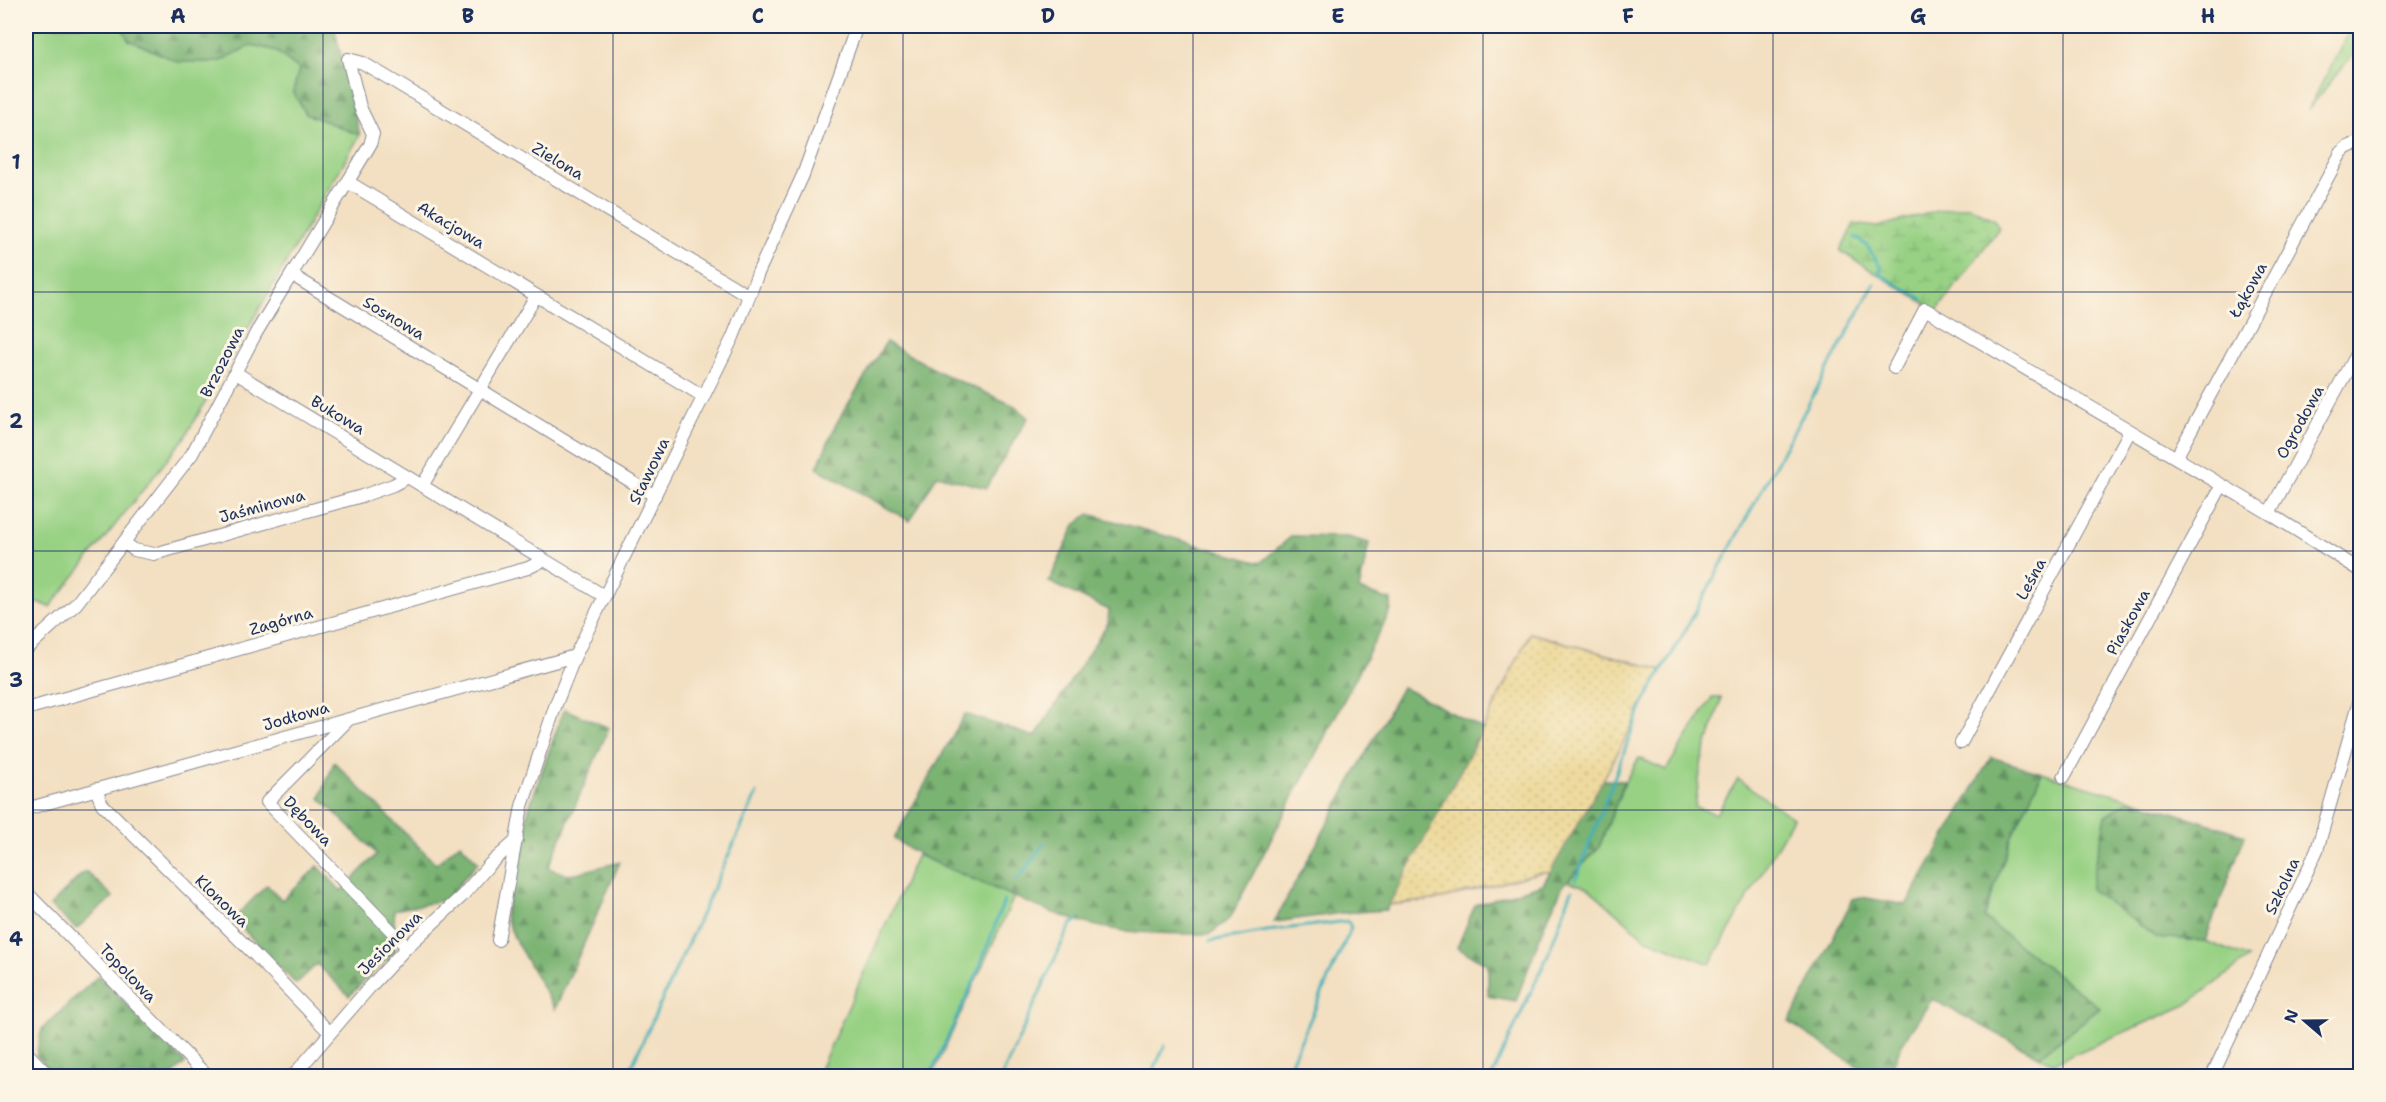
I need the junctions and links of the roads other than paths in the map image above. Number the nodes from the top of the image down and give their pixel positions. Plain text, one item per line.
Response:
1 (857, 26) edge
2 (348, 58) joint
3 (2358, 145) edge
4 (348, 182) junction
5 (292, 275) junction
6 (536, 296) junction
7 (749, 296) junction
8 (2361, 347) edge
9 (1894, 368) dead end
10 (236, 373) junction
11 (480, 389) junction
12 (704, 396) junction
13 (2130, 431) junction
14 (2176, 458) junction
15 (408, 477) junction
16 (2222, 485) junction
17 (422, 486) junction
18 (655, 496) junction
19 (2269, 513) junction
20 (125, 543) junction
21 (544, 560) junction
22 (2361, 570) edge
23 (604, 596) junction
24 (26, 649) edge
25 (575, 656) junction
26 (2361, 700) edge
27 (26, 709) edge
28 (348, 719) junction
29 (1961, 743) dead end
30 (2064, 777) dead end
31 (96, 789) junction
32 (26, 808) edge
33 (517, 840) junction
34 (26, 892) edge
35 (498, 940) dead end
36 (407, 947) junction
37 (330, 1033) junction
38 (26, 1052) edge
39 (49, 1077) edge
40 (207, 1077) edge
41 (293, 1077) edge
42 (2212, 1077) edge

1 - 7 street, Stawowa
2 - 4 street, Brzozowa
2 - 7 street, Zielona
3 - 14 street, Łąkowa
4 - 5 street, Brzozowa
4 - 6 street, Akacjowa
5 - 10 street, Brzozowa
5 - 11 street, Sosnowa
6 - 11 street
6 - 12 street, Akacjowa
7 - 12 street, Stawowa
8 - 19 street, Ogrodowa
9 - 13 street
10 - 15 street, Bukowa
10 - 20 street, Brzozowa
11 - 17 street
11 - 18 street, Sosnowa
12 - 18 street, Stawowa
13 - 14 street
13 - 29 street, Leśna
14 - 16 street
15 - 17 street, Bukowa
15 - 20 street, Jaśminowa
16 - 19 street
16 - 30 street, Piaskowa
17 - 21 street, Bukowa
18 - 23 street, Stawowa
19 - 22 street
20 - 24 street, Brzozowa
21 - 23 street, Bukowa
21 - 27 street, Zagórna
23 - 25 street, Stawowa
25 - 28 street, Jodłowa
25 - 33 street, Stawowa
26 - 42 street, Szkolna
28 - 31 street, Jodłowa
28 - 36 street, Dębowa
31 - 32 street, Jodłowa
31 - 37 street, Klonowa
33 - 35 street, Stawowa
33 - 36 street, Jesionowa
34 - 40 street, Topolowa
36 - 37 street, Jesionowa
37 - 41 street, Jesionowa
38 - 39 street

